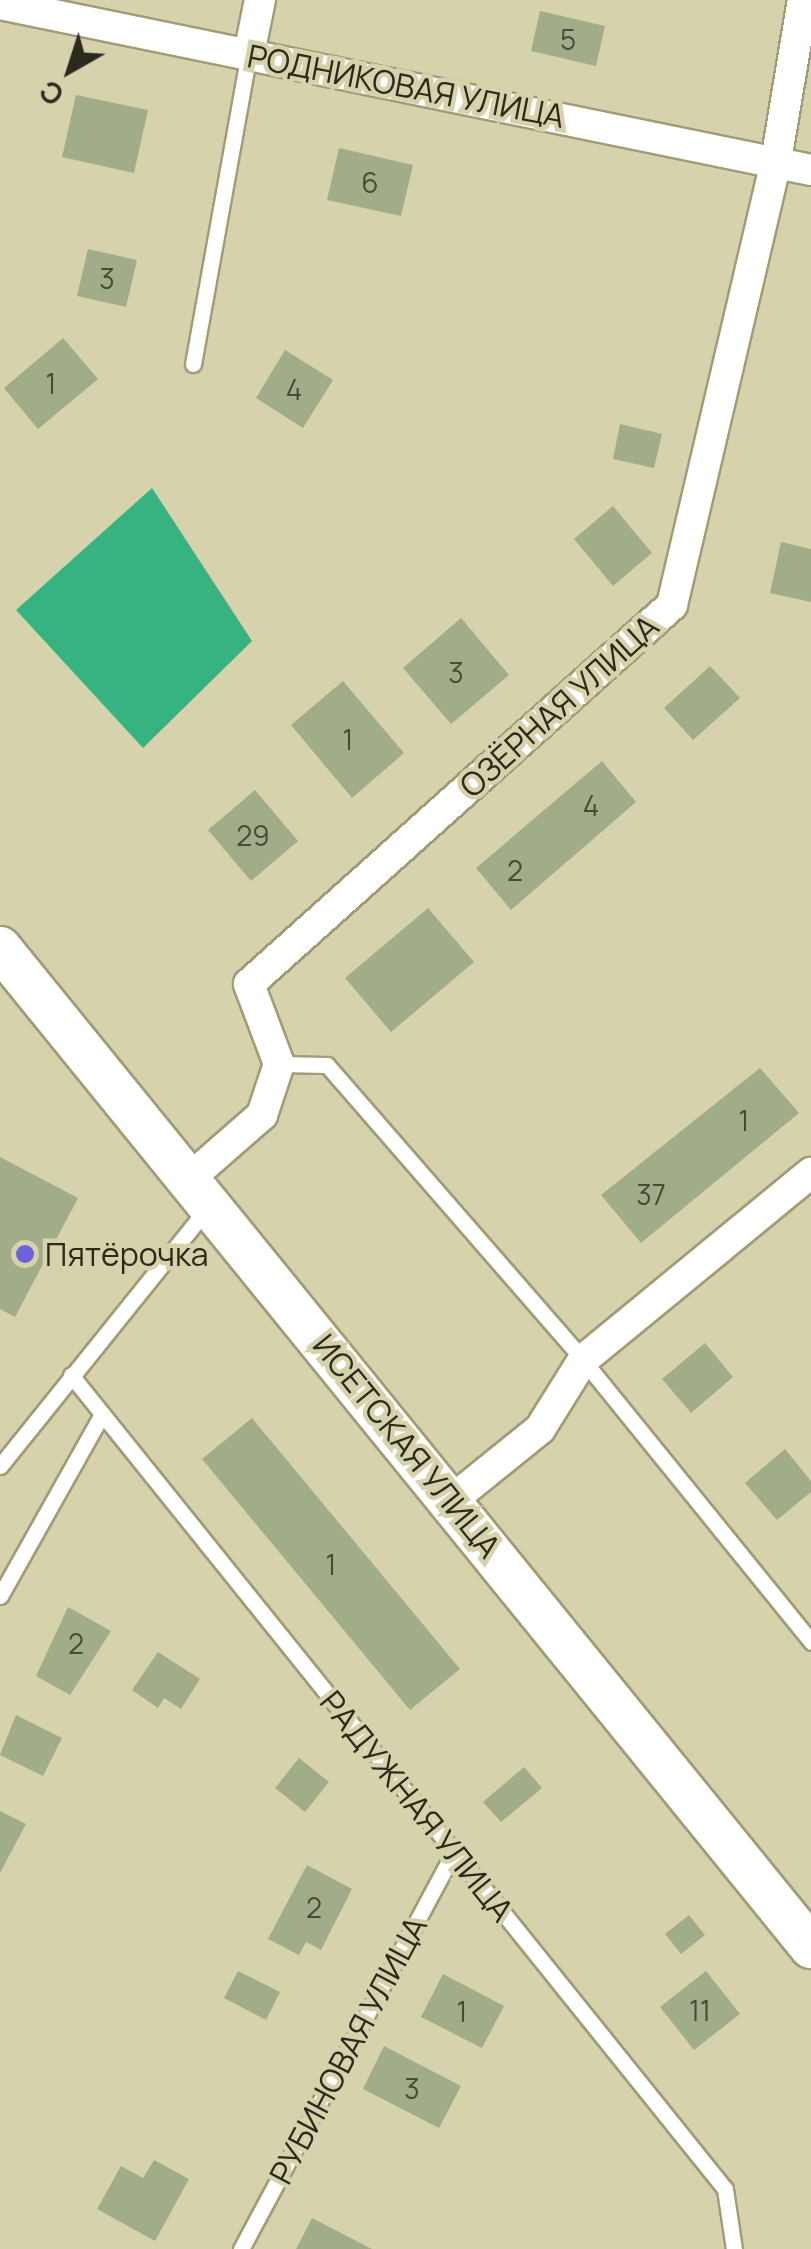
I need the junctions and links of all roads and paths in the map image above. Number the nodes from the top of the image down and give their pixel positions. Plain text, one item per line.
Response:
1 (260, 0) edge
2 (804, 0) edge
3 (0, 4) edge
4 (249, 54) junction
5 (776, 161) junction
6 (811, 170) edge
7 (193, 364) dead end
8 (0, 948) edge
9 (278, 1064) junction
10 (811, 1173) edge
11 (200, 1191) junction
12 (583, 1360) junction
13 (71, 1376) junction
14 (102, 1414) junction
15 (0, 1466) edge
16 (452, 1500) junction
17 (0, 1596) edge
18 (811, 1642) edge
19 (454, 1852) junction
20 (811, 1948) edge
21 (241, 2249) edge
22 (734, 2249) edge

1 - 4 street
2 - 5 street, ОЗЁРНАЯ УЛИЦА
3 - 4 street, РОДНИКОВАЯ УЛИЦА
4 - 5 street, РОДНИКОВАЯ УЛИЦА
4 - 7 lane
5 - 6 street, РОДНИКОВАЯ УЛИЦА
5 - 9 street, ОЗЁРНАЯ УЛИЦА
8 - 11 main road, ИСЕТСКАЯ УЛИЦА
9 - 11 street
9 - 12 lane
10 - 12 street
11 - 13 lane
11 - 16 main road, ИСЕТСКАЯ УЛИЦА
12 - 16 street
12 - 18 lane
13 - 14 lane, РАДУЖНАЯ УЛИЦА
13 - 15 lane
14 - 17 lane
14 - 19 lane, РАДУЖНАЯ УЛИЦА
16 - 20 main road, ИСЕТСКАЯ УЛИЦА
19 - 21 lane, РУБИНОВАЯ УЛИЦА
19 - 22 lane, РАДУЖНАЯ УЛИЦА

